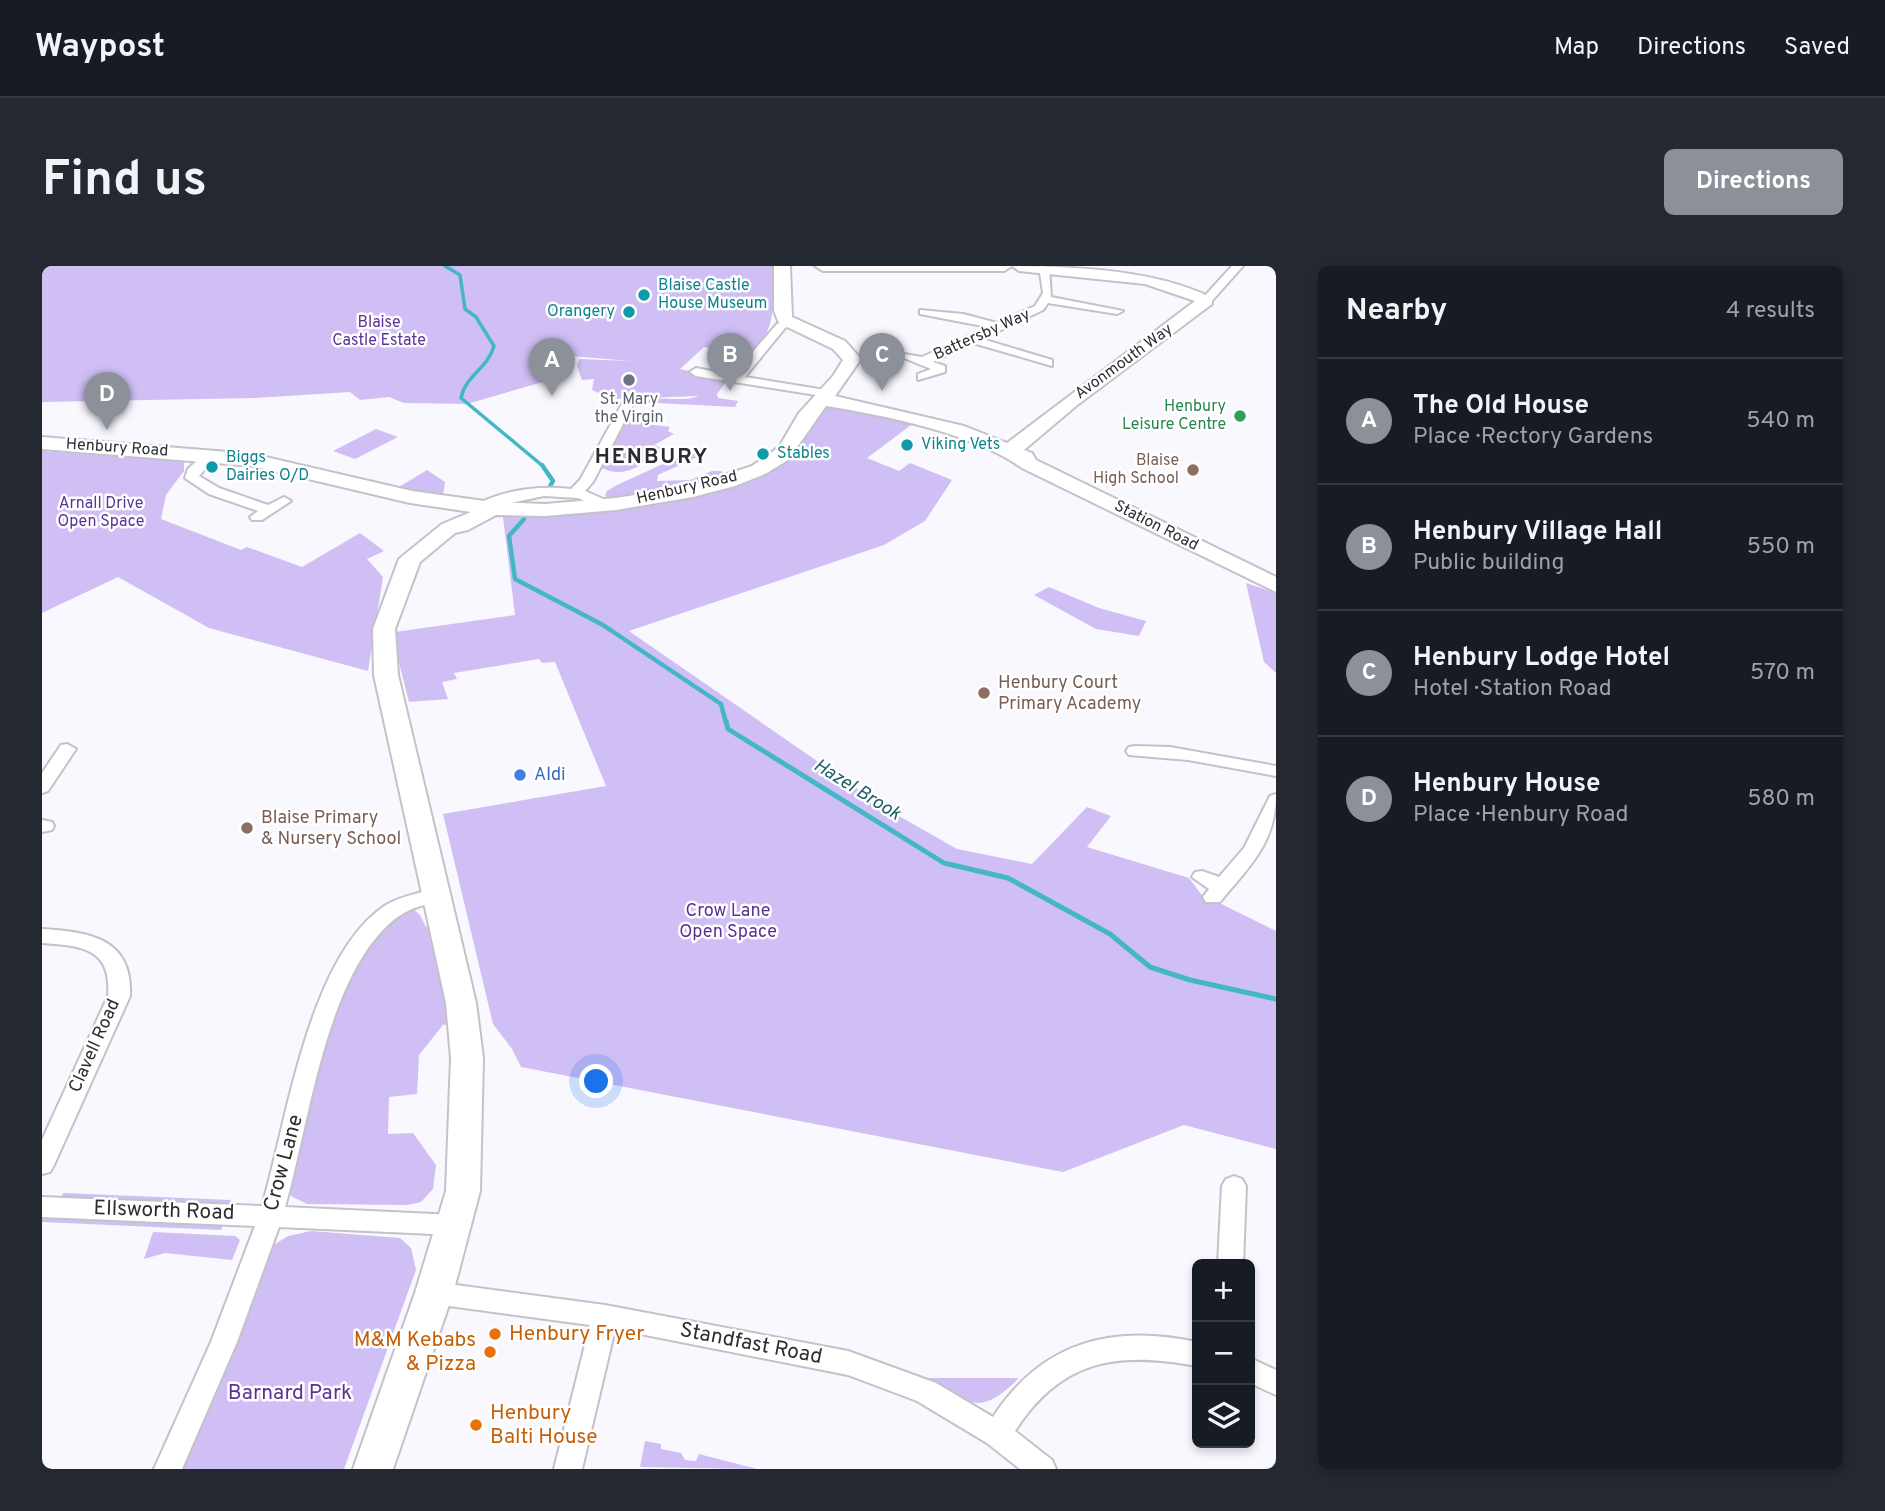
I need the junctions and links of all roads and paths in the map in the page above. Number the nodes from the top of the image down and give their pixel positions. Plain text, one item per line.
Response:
1 (782, 266) edge
2 (823, 266) edge
3 (1003, 266) edge
4 (1019, 266) edge
5 (1238, 266) edge
6 (891, 267) edge
7 (1044, 267) edge
8 (852, 268) junction
9 (1091, 269) edge
10 (781, 285) junction
11 (1212, 295) junction
12 (1046, 299) junction
13 (946, 302) dead end
14 (1117, 311) dead end
15 (924, 312) dead end
16 (940, 314) junction
17 (788, 323) junction
18 (999, 327) junction
19 (975, 340) junction
20 (908, 356) dead end
21 (922, 362) junction
22 (1048, 363) dead end
23 (696, 372) dead end
24 (922, 377) dead end
25 (737, 378) junction
26 (824, 397) junction
27 (627, 405) dead end
28 (42, 443) edge
29 (1008, 449) junction
30 (211, 455) junction
31 (573, 494) junction
32 (284, 501) dead end
33 (603, 504) junction
34 (480, 507) junction
35 (1276, 585) edge
36 (67, 749) dead end
37 (1135, 751) dead end
38 (1276, 771) edge
39 (44, 780) edge
40 (1276, 800) edge
41 (1202, 877) dead end
42 (1217, 892) joint
43 (437, 895) junction
44 (42, 936) edge
45 (42, 1165) edge
46 (1234, 1186) dead end
47 (42, 1207) edge
48 (271, 1215) junction
49 (454, 1225) junction
50 (1230, 1259) edge
51 (434, 1293) junction
52 (605, 1316) junction
53 (1192, 1353) edge
54 (1255, 1372) edge
55 (1276, 1383) edge
56 (998, 1434) junction
57 (168, 1469) edge
58 (373, 1469) edge
59 (568, 1469) edge
60 (1042, 1469) edge

1 - 10 main road
2 - 8 main road
3 - 6 main road
4 - 7 main road
5 - 11 street
6 - 8 main road
7 - 9 main road
7 - 12 street, Battersby Way
8 - 10 main road
9 - 11 main road
10 - 17 main road
11 - 29 main road, Avonmouth Way
12 - 14 street
12 - 18 street, Battersby Way
13 - 16 street
15 - 16 street
16 - 18 street
17 - 25 street
17 - 26 main road, Henbury Road
18 - 19 street, Battersby Way
19 - 21 street, Battersby Way
19 - 22 street
20 - 21 street, Battersby Way
21 - 24 street, Battersby Way
23 - 25 street
25 - 26 street
26 - 29 main road, Station Road
26 - 33 main road, Henbury Road
27 - 31 street
28 - 30 main road, Henbury Road
29 - 35 main road, Station Road
30 - 32 street
30 - 34 main road, Henbury Road
31 - 33 street
31 - 34 street
33 - 34 main road, Henbury Road
34 - 43 main road
36 - 39 street
37 - 38 street
40 - 42 street
41 - 42 street
43 - 48 street, Crow Lane
43 - 49 main road
44 - 45 street, Clavell Road
46 - 50 street
47 - 48 street, Ellsworth Road
48 - 49 street, Ellsworth Road
48 - 57 street, Crow Lane
49 - 51 main road
51 - 52 street, Standfast Road
51 - 58 main road
52 - 56 street, Standfast Road
52 - 59 street
53 - 56 street
54 - 55 street
56 - 60 street, Standfast Road

